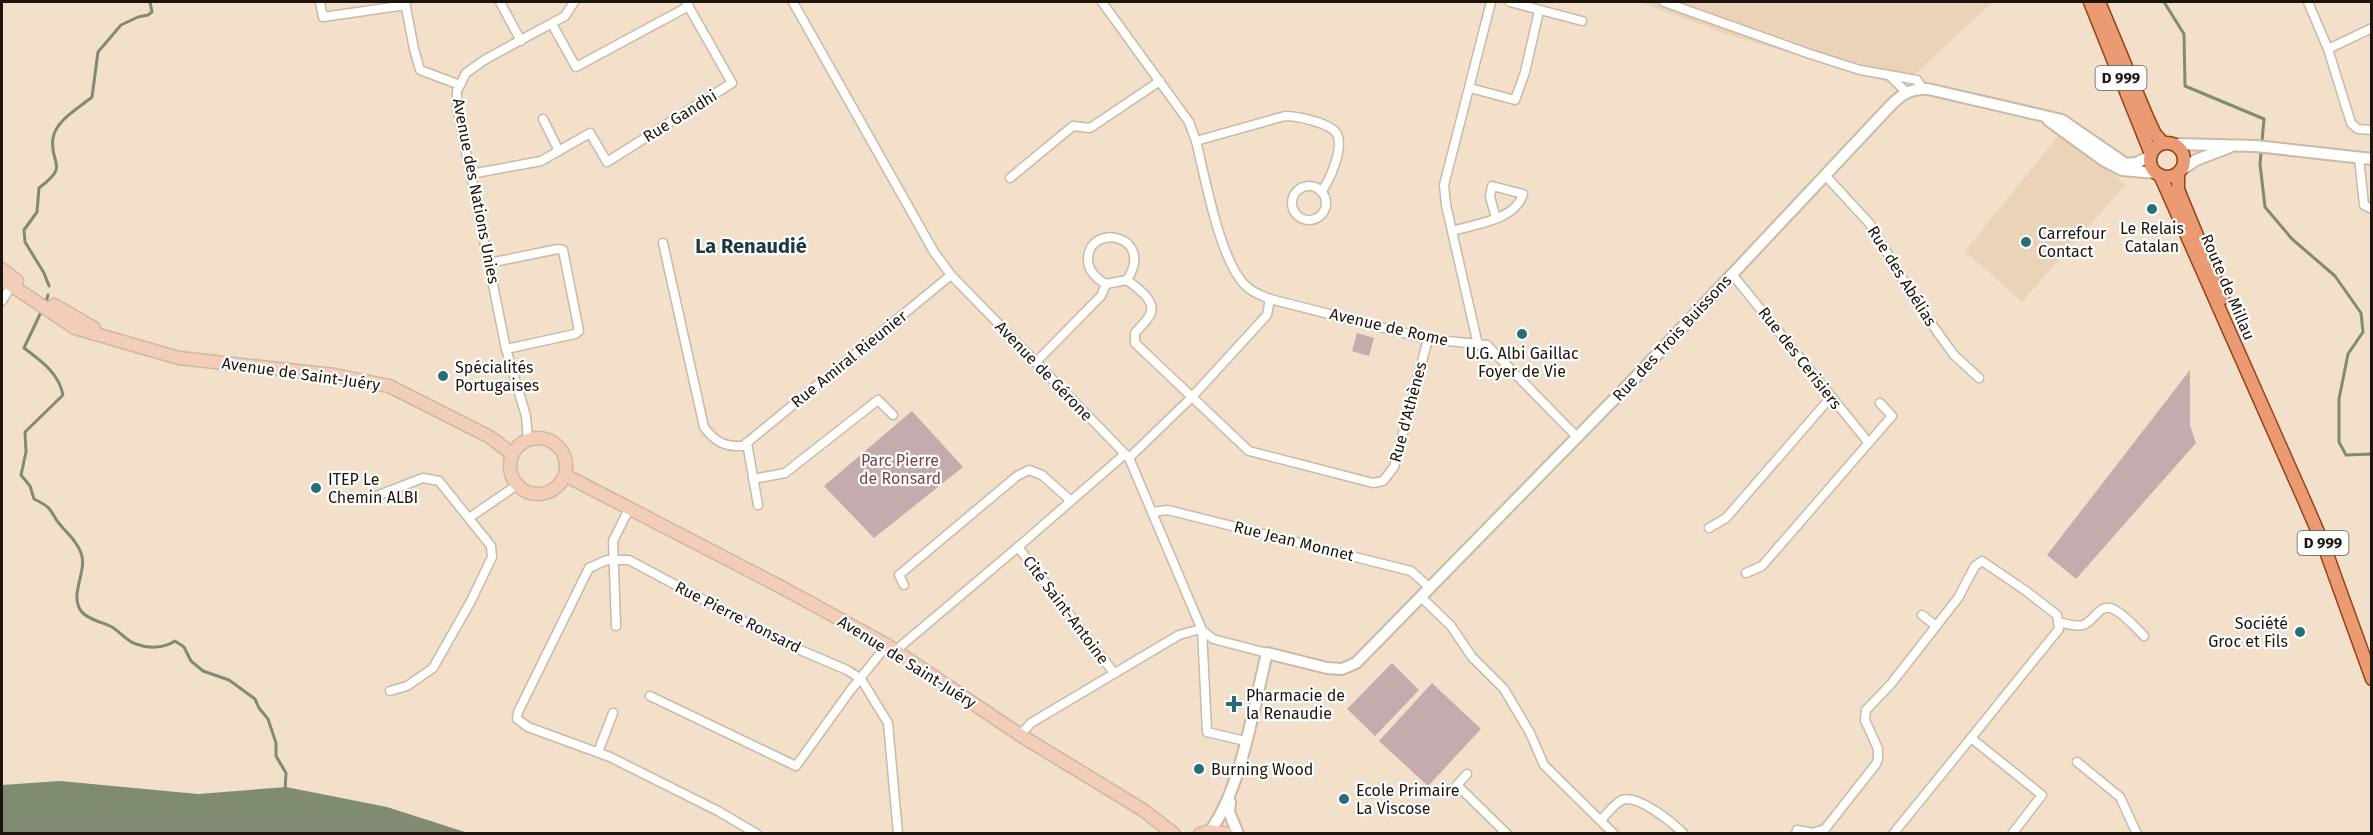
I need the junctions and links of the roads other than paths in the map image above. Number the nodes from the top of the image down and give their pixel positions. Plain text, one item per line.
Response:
1 (320, 2) edge
2 (500, 2) edge
3 (574, 2) edge
4 (793, 2) edge
5 (1102, 2) edge
6 (1491, 2) edge
7 (1510, 2) edge
8 (1664, 2) edge
9 (2090, 2) edge
10 (2099, 2) edge
11 (2308, 2) edge
12 (405, 3) edge
13 (688, 4) edge
14 (1539, 11) junction
15 (1582, 21) dead end
16 (552, 24) junction
17 (2372, 28) edge
18 (521, 41) junction
19 (2328, 49) junction
20 (1890, 76) junction
21 (1160, 81) junction
22 (460, 85) junction
23 (1470, 88) junction
24 (1923, 89) junction
25 (1906, 92) junction
26 (2031, 113) junction
27 (543, 119) dead end
28 (2372, 130) edge
29 (1196, 141) junction
30 (2169, 144) junction
31 (2235, 145) junction
32 (559, 151) junction
33 (2151, 155) junction
34 (2359, 158) junction
35 (2372, 159) edge
36 (2180, 172) junction
37 (471, 174) junction
38 (2158, 174) junction
39 (1825, 175) junction
40 (1010, 178) dead end
41 (1321, 192) junction
42 (2372, 209) edge
43 (1496, 218) junction
44 (1452, 231) junction
45 (663, 243) dead end
46 (489, 263) junction
47 (2, 269) edge
48 (1732, 274) junction
49 (951, 275) junction
50 (1127, 280) junction
51 (9, 282) edge
52 (1106, 284) junction
53 (1270, 298) junction
54 (2, 301) edge
55 (1428, 339) junction
56 (1478, 345) junction
57 (506, 349) junction
58 (1036, 362) junction
59 (1979, 378) dead end
60 (1831, 397) junction
61 (1191, 398) junction
62 (1880, 403) dead end
63 (2266, 411) junction
64 (893, 415) dead end
65 (1578, 438) junction
66 (528, 439) junction
67 (1868, 442) junction
68 (747, 443) junction
69 (512, 454) junction
70 (1127, 456) junction
71 (565, 475) junction
72 (753, 479) junction
73 (517, 485) junction
74 (366, 500) dead end
75 (1071, 501) junction
76 (758, 505) dead end
77 (629, 509) junction
78 (1152, 512) junction
79 (469, 518) junction
80 (1709, 528) dead end
81 (1018, 547) junction
82 (614, 561) junction
83 (1746, 573) dead end
84 (904, 585) dead end
85 (1430, 588) junction
86 (1421, 597) junction
87 (1922, 615) dead end
88 (2059, 622) junction
89 (616, 626) dead end
90 (1936, 626) junction
91 (1202, 630) junction
92 (2144, 636) dead end
93 (891, 648) junction
94 (1267, 653) junction
95 (1114, 674) junction
96 (2372, 678) edge
97 (861, 679) junction
98 (390, 691) dead end
99 (650, 696) dead end
100 (613, 714) dead end
101 (1020, 735) junction
102 (1971, 738) junction
103 (1245, 741) junction
104 (598, 752) junction
105 (2077, 762) dead end
106 (1467, 774) dead end
107 (1233, 787) junction
108 (1601, 820) junction
109 (1205, 832) edge
110 (757, 834) edge
111 (898, 834) edge
112 (1174, 834) edge
113 (1227, 834) edge
114 (1238, 834) edge
115 (1507, 834) edge
116 (1614, 834) edge
117 (1684, 834) edge
118 (1796, 834) edge
119 (1893, 834) edge
120 (2012, 834) edge
121 (2137, 834) edge

1 - 12 street
2 - 18 street
3 - 16 street, Avenue des Nations Unies
4 - 49 street, Avenue de Gérone
5 - 21 street
6 - 23 street
7 - 14 street
8 - 20 street
9 - 33 main road, D 999
10 - 30 main road, D 999
11 - 19 street
12 - 22 street
13 - 16 street
13 - 32 street, Rue Gandhi
14 - 15 street
14 - 23 street
16 - 18 street, Avenue des Nations Unies
17 - 19 street
18 - 22 street, Avenue des Nations Unies
19 - 28 street
20 - 24 street
20 - 25 street
21 - 29 street
21 - 40 street
22 - 37 street, Avenue des Nations Unies
23 - 44 street
24 - 25 street
24 - 26 street
25 - 39 street, Rue des Trois Buissons
26 - 33 street
26 - 38 street
27 - 32 street
29 - 41 street
29 - 53 street
30 - 31 street
30 - 33 main road
30 - 36 main road
31 - 34 street
31 - 36 street
32 - 37 street, Rue Gandhi
33 - 38 main road
34 - 35 street
34 - 42 street
36 - 38 main road
36 - 63 main road, Route de Millau / D 999
37 - 46 street, Avenue des Nations Unies
38 - 63 main road, Route de Millau / D 999
39 - 48 street, Rue des Trois Buissons
39 - 59 street, Rue des Abélias
41 - 41 street
43 - 43 street
43 - 44 street
44 - 56 street
45 - 68 street
46 - 57 street, Avenue des Nations Unies
46 - 57 street
47 - 51 main road, Avenue de Saint-Juéry
48 - 60 street, Rue des Cerisiers
48 - 65 street, Rue des Trois Buissons
49 - 58 street, Avenue de Gérone
49 - 68 street, Rue Amiral Rieunier
50 - 52 street
50 - 52 street
50 - 61 street
51 - 54 street
51 - 69 main road, Avenue de Saint-Juéry
52 - 58 street
53 - 55 street, Avenue de Rome
53 - 61 street, Cité Saint-Antoine
55 - 56 street, Avenue de Rome
55 - 61 street, Rue d'Athènes
56 - 65 street, Avenue de Rome
57 - 66 street, Avenue des Nations Unies
58 - 70 street, Avenue de Gérone
60 - 67 street, Rue des Cerisiers
60 - 80 street
61 - 70 street, Cité Saint-Antoine
62 - 67 street
63 - 96 main road, Route de Millau / D 999
64 - 72 street
65 - 85 street, Rue des Trois Buissons
66 - 69 main road
66 - 71 main road
67 - 83 street
68 - 72 street
69 - 73 main road
70 - 75 street, Cité Saint-Antoine
70 - 78 street, Avenue de Gérone
71 - 73 main road
71 - 77 main road, Avenue de Saint-Juéry
72 - 76 street
73 - 79 street
74 - 79 street
75 - 81 street, Cité Saint-Antoine
75 - 84 street
77 - 82 street
77 - 93 main road, Avenue de Saint-Juéry
78 - 85 street, Rue Jean Monnet
78 - 91 street, Avenue de Gérone
79 - 98 street
81 - 93 street, Cité Saint-Antoine
81 - 95 street, Cité Saint-Antoine
82 - 89 street
82 - 97 street, Rue Pierre Ronsard
82 - 104 street
85 - 86 street, Rue des Trois Buissons
86 - 94 street, Rue des Trois Buissons
86 - 108 street
87 - 90 street
88 - 90 street
88 - 92 street
88 - 102 street
90 - 118 street
91 - 94 street
91 - 95 street, Cité Saint-Antoine
91 - 103 street, Avenue de Gérone
93 - 97 street, Cité Saint-Antoine
93 - 101 main road, Avenue de Saint-Juéry
94 - 103 street
95 - 101 street, Cité Saint-Antoine
97 - 99 street, Cité Saint-Antoine
97 - 111 street
100 - 104 street
101 - 112 main road, Avenue de Saint-Juéry
102 - 119 street
102 - 120 street
103 - 107 street
104 - 110 street
105 - 121 street
106 - 115 street
107 - 109 street
107 - 114 street
108 - 116 street
108 - 117 street
109 - 113 main road

